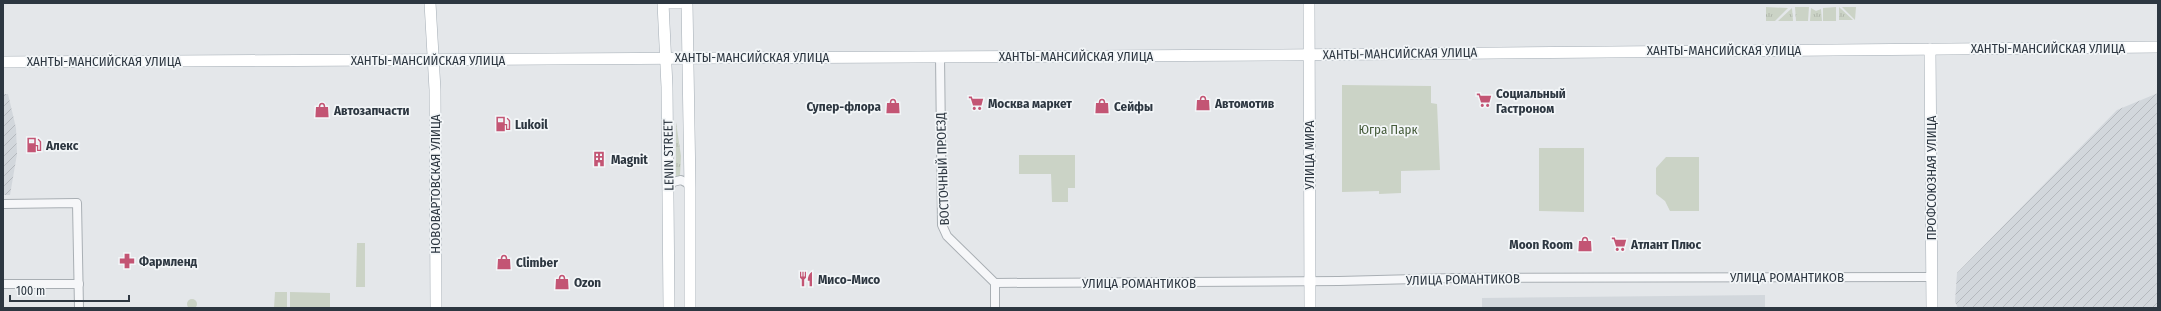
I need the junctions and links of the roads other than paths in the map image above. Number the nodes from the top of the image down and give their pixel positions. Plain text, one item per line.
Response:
1 (430, 3) edge
2 (663, 3) edge
3 (670, 3) edge
4 (679, 3) edge
5 (687, 3) edge
6 (1309, 3) edge
7 (2155, 48) edge
8 (1930, 49) junction
9 (1309, 54) junction
10 (940, 56) junction
11 (665, 58) junction
12 (688, 58) junction
13 (432, 60) junction
14 (3, 62) edge
15 (690, 188) junction
16 (668, 190) junction
17 (3, 204) edge
18 (1932, 277) junction
19 (1310, 281) junction
20 (3, 284) edge
21 (79, 284) junction
22 (995, 284) junction
23 (80, 308) edge
24 (436, 308) edge
25 (669, 308) edge
26 (690, 308) edge
27 (995, 308) edge
28 (1310, 308) edge
29 (1932, 308) edge

1 - 13 main road, НОВОВАРТОВСКАЯ УЛИЦА
2 - 11 main road, LENIN STREET
3 - 4 main road
5 - 12 main road, LENIN STREET
6 - 9 main road, УЛИЦА МИРА
7 - 8 main road, ХАНТЫ-МАНСИЙСКАЯ УЛИЦА
8 - 9 main road, ХАНТЫ-МАНСИЙСКАЯ УЛИЦА
8 - 18 main road, ПРОФСОЮЗНАЯ УЛИЦА
9 - 10 main road, ХАНТЫ-МАНСИЙСКАЯ УЛИЦА
9 - 19 main road, УЛИЦА МИРА
10 - 12 main road, ХАНТЫ-МАНСИЙСКАЯ УЛИЦА
10 - 22 street, ВОСТОЧНЫЙ ПРОЕЗД
11 - 12 main road, ХАНТЫ-МАНСИЙСКАЯ УЛИЦА
11 - 13 main road, ХАНТЫ-МАНСИЙСКАЯ УЛИЦА
11 - 16 main road, LENIN STREET
12 - 15 main road, LENIN STREET
13 - 14 main road, ХАНТЫ-МАНСИЙСКАЯ УЛИЦА
13 - 24 main road, НОВОВАРТОВСКАЯ УЛИЦА
15 - 16 street
15 - 26 main road, LENIN STREET
16 - 25 main road, LENIN STREET
17 - 21 street
18 - 19 street, УЛИЦА РОМАНТИКОВ
18 - 29 main road, ПРОФСОЮЗНАЯ УЛИЦА
19 - 22 street, УЛИЦА РОМАНТИКОВ
19 - 28 main road, УЛИЦА МИРА
20 - 21 street
21 - 23 street
22 - 27 street

